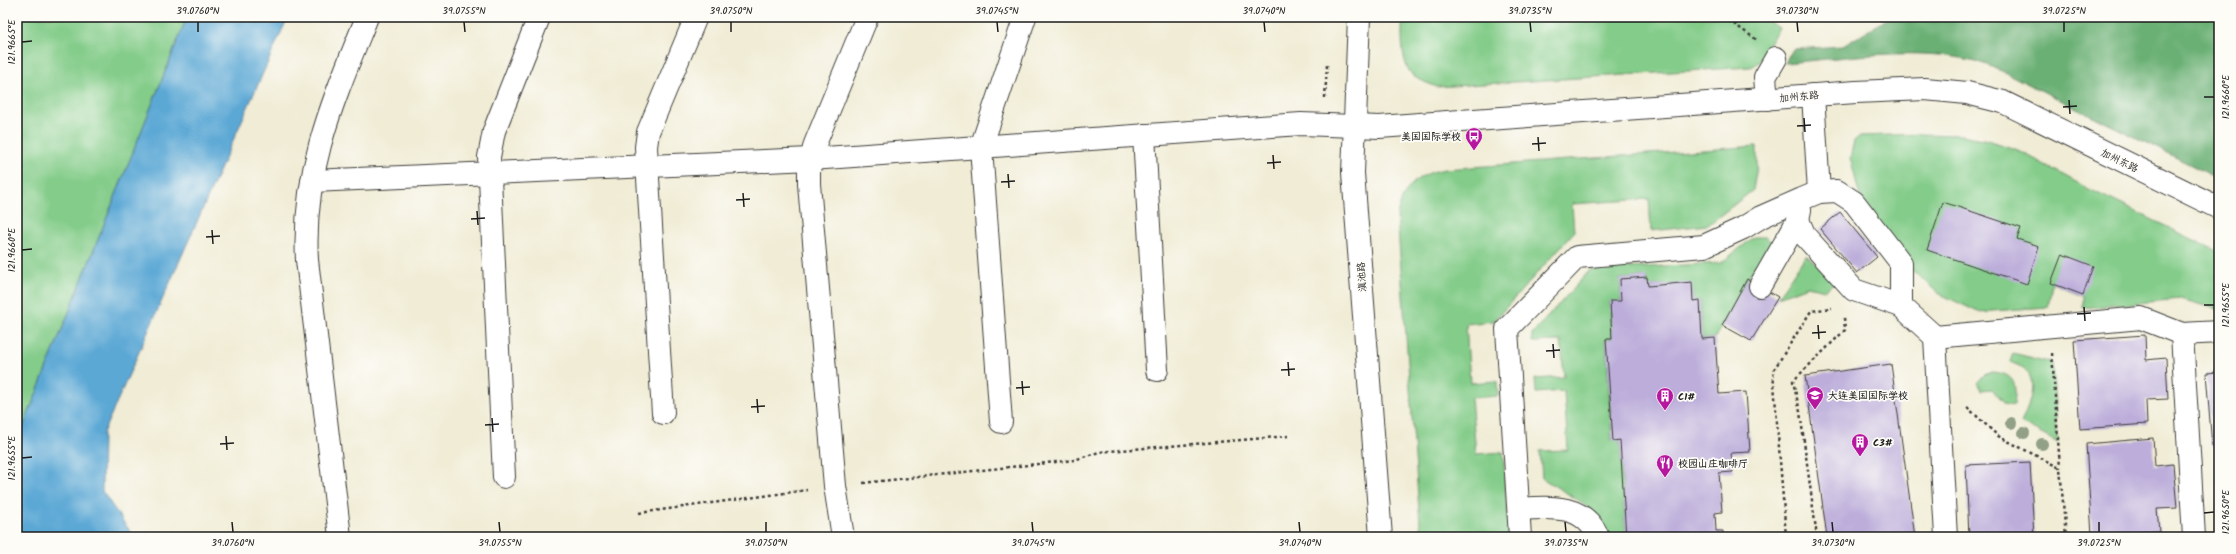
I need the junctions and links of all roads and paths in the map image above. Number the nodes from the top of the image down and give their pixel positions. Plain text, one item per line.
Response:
1 (367, 17) edge
2 (539, 17) edge
3 (696, 17) edge
4 (867, 17) edge
5 (1024, 17) edge
6 (1359, 17) edge
7 (1776, 58) dead end
8 (1813, 95) junction
9 (1767, 99) junction
10 (1355, 126) junction
11 (1144, 135) junction
12 (982, 147) junction
13 (811, 159) junction
14 (648, 166) junction
15 (488, 173) junction
16 (312, 181) junction
17 (1810, 195) junction
18 (2219, 208) edge
19 (1798, 220) junction
20 (1760, 286) dead end
21 (1837, 304) dead end
22 (1901, 306) junction
23 (1844, 315) dead end
24 (2219, 332) edge
25 (2182, 334) junction
26 (1935, 337) junction
27 (2051, 351) dead end
28 (1156, 370) dead end
29 (1936, 389) junction
30 (663, 413) dead end
31 (1001, 422) dead end
32 (1288, 436) dead end
33 (2060, 468) junction
34 (504, 477) dead end
35 (835, 486) junction
36 (1519, 509) junction
37 (639, 513) dead end
38 (340, 537) edge
39 (843, 537) edge
40 (1381, 537) edge
41 (1520, 537) edge
42 (1598, 537) edge
43 (1786, 537) edge
44 (1817, 537) edge
45 (1946, 537) edge
46 (2066, 537) edge
47 (2194, 537) edge

1 - 16 street
2 - 15 street
3 - 14 street
4 - 13 street
5 - 12 street
6 - 10 street, 滇池路
7 - 9 street
8 - 9 street, 加州东路
8 - 17 street
8 - 18 street, 加州东路
9 - 10 street, 加州东路
10 - 11 street, 加州东路
10 - 40 street, 滇池路
11 - 12 street, 加州东路
11 - 28 street
12 - 13 street, 加州东路
12 - 31 street
13 - 14 street, 加州东路
13 - 35 street
14 - 15 street, 加州东路
14 - 30 street
15 - 16 street, 加州东路
15 - 34 street
16 - 38 street
17 - 19 street
17 - 22 street
17 - 36 street
19 - 20 street
19 - 22 street
21 - 43 path
22 - 26 street
23 - 44 path
24 - 25 street
25 - 26 street
25 - 47 street
26 - 29 street
27 - 33 path
29 - 33 path
29 - 45 street
32 - 35 path
33 - 46 path
35 - 37 path
35 - 39 street
36 - 41 street
36 - 42 street

